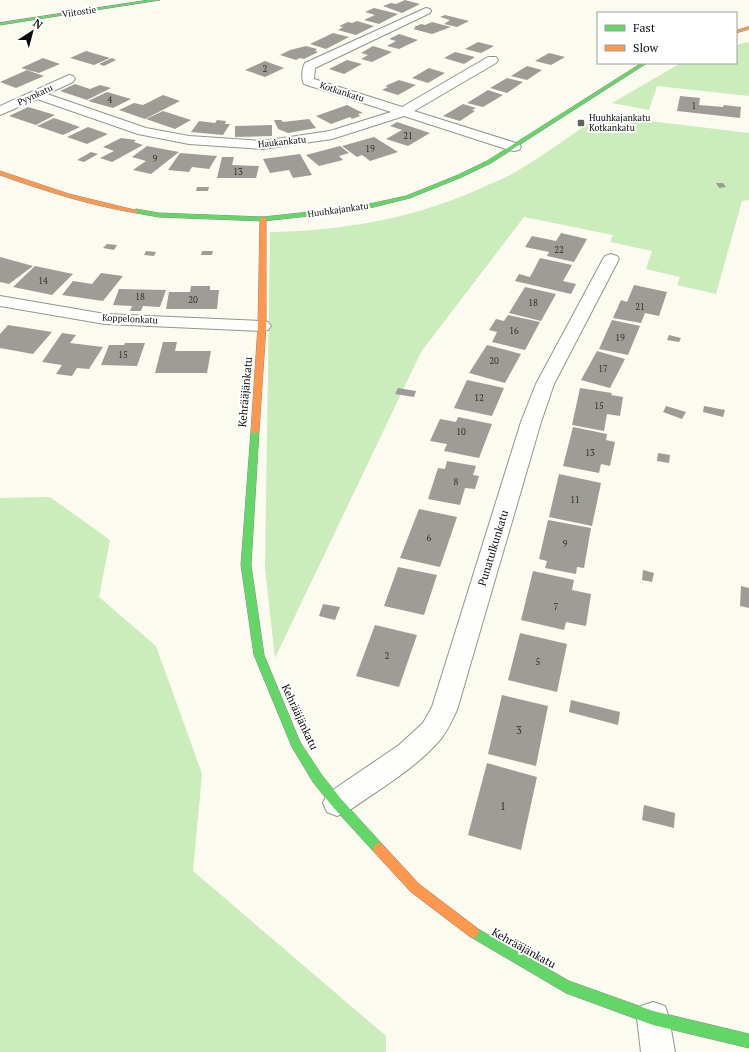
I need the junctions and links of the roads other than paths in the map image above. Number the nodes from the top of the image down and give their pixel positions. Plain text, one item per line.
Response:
1 (101, 0) edge
2 (158, 0) edge
3 (426, 11) dead end
4 (0, 15) edge
5 (0, 24) edge
6 (749, 28) edge
7 (737, 32) edge
8 (492, 60) dead end
9 (643, 64) edge
10 (69, 79) dead end
11 (36, 94) junction
12 (0, 111) edge
13 (403, 112) junction
14 (514, 147) junction
15 (0, 173) edge
16 (264, 219) junction
17 (611, 259) dead end
18 (0, 301) edge
19 (262, 326) junction
20 (337, 803) junction
21 (653, 1018) junction
22 (749, 1041) edge
23 (658, 1052) edge

1 - 4 main road, Viitostie
2 - 5 main road, Viitostie
3 - 13 street, Kotkankatu
6 - 7 main road
8 - 13 street, Haukankatu
9 - 14 main road, Huuhkajankatu
10 - 11 street, Pyynkatu
11 - 12 street, Pyynkatu
11 - 13 street, Haukankatu
13 - 14 street, Kotkankatu
14 - 16 main road, Huuhkajankatu
15 - 16 main road, Huuhkajankatu
16 - 19 main road, Kehrääjänkatu
17 - 20 street, Punatulkunkatu
18 - 19 street, Koppelonkatu
19 - 20 main road, Kehrääjänkatu
20 - 21 main road, Kehrääjänkatu
21 - 22 main road, Kehrääjänkatu
21 - 23 street

